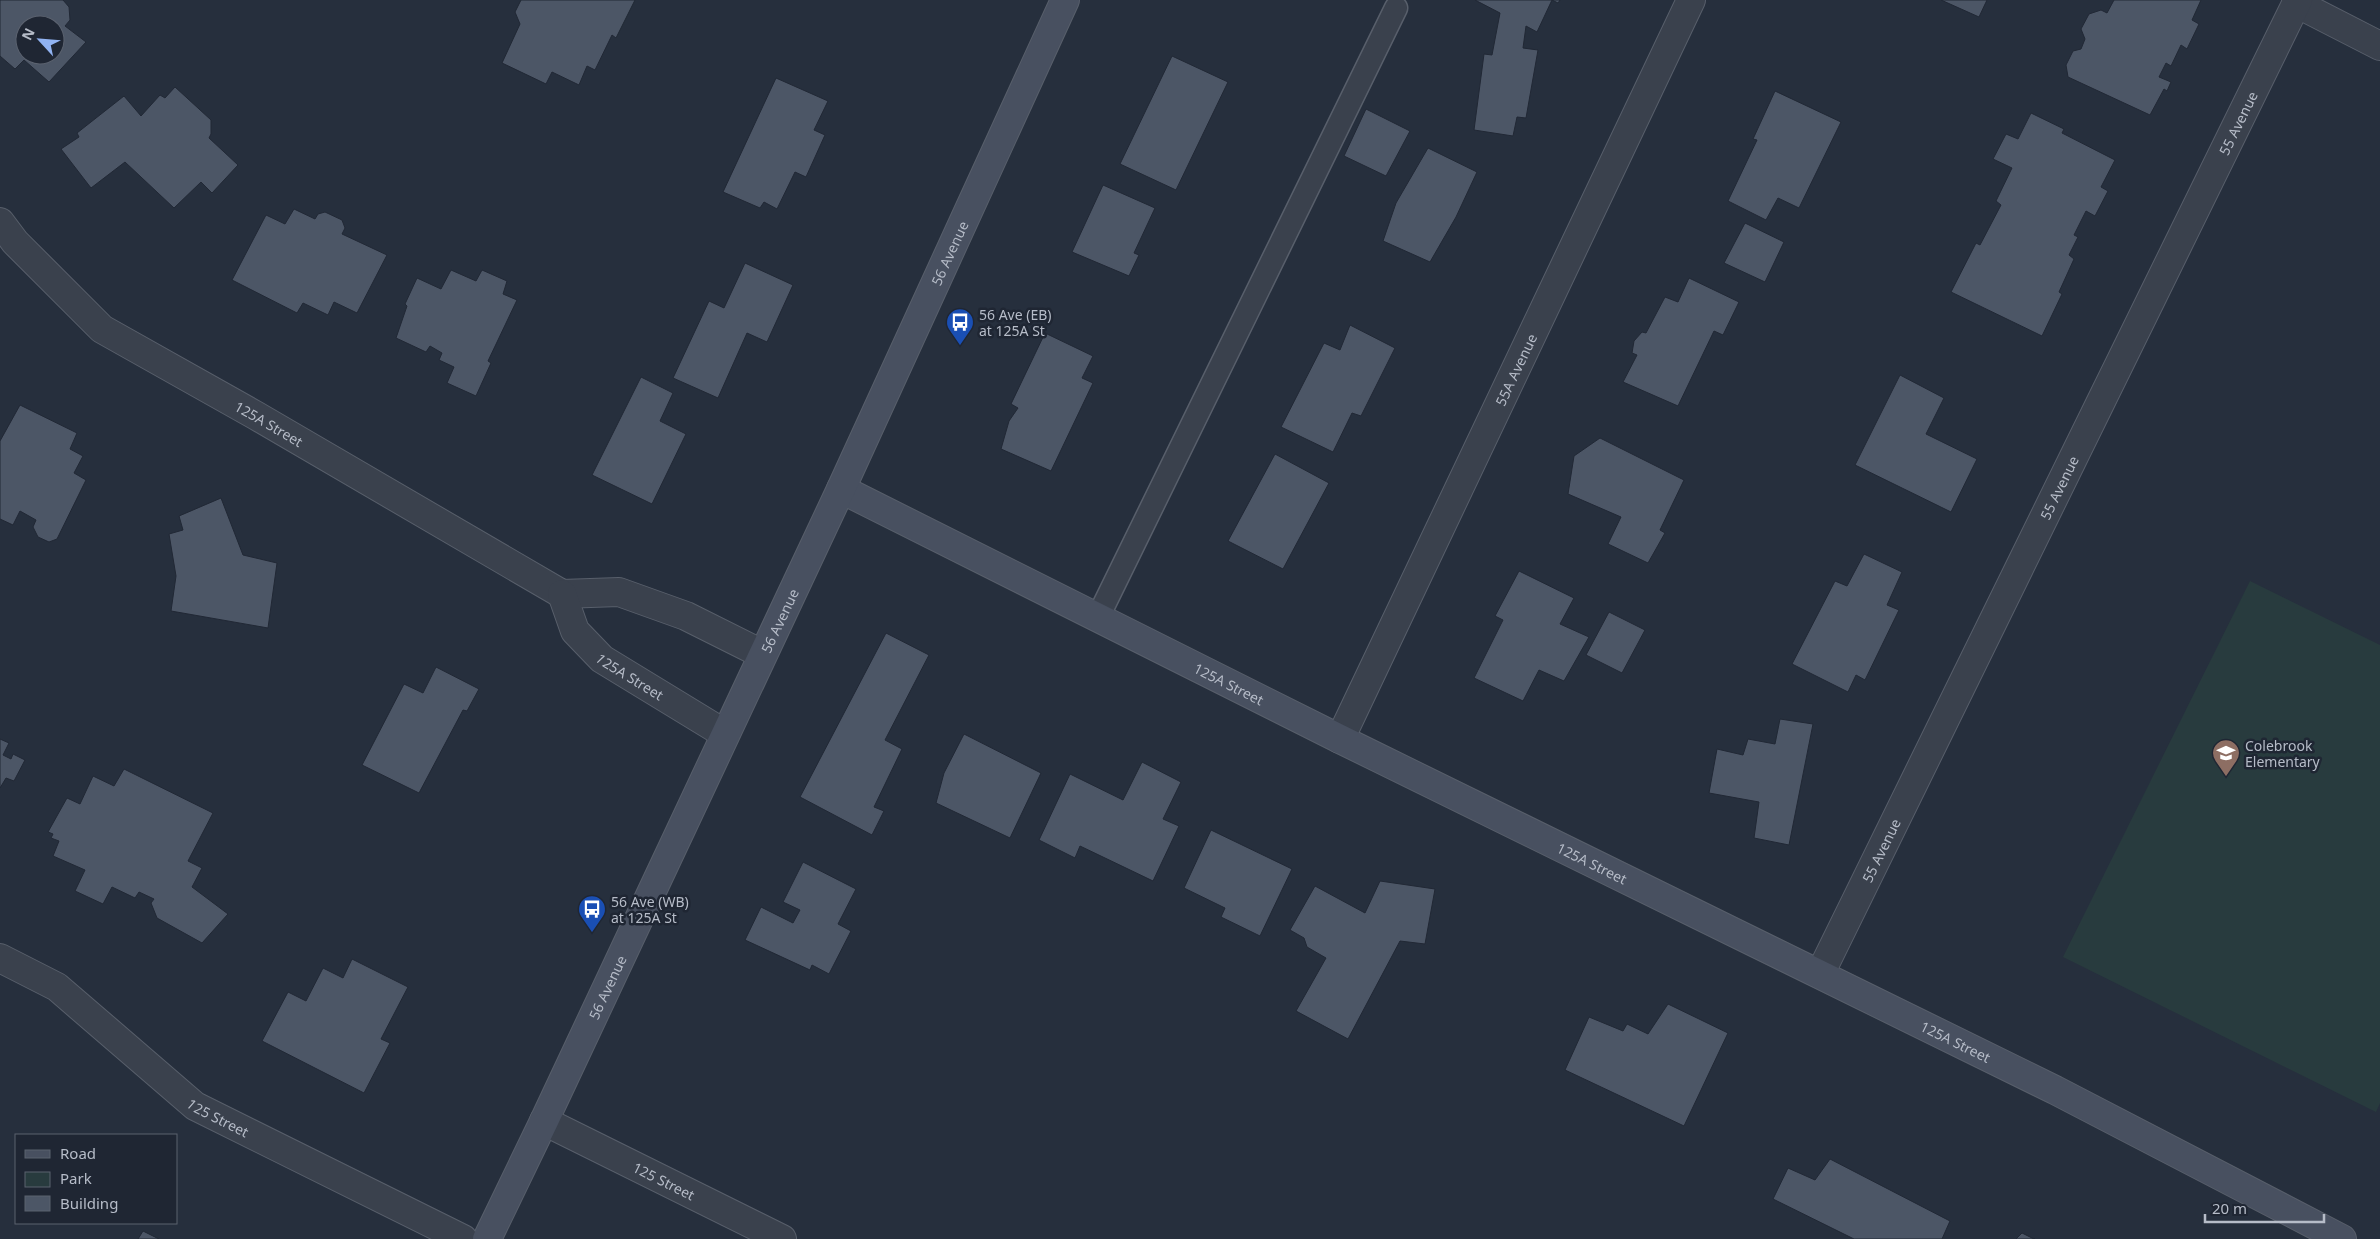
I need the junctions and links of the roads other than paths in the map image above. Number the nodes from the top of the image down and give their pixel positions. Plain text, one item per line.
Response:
1 (1065, 0) edge
2 (1691, 0) edge
3 (2297, 2) edge
4 (1396, 8) dead end
5 (2380, 46) edge
6 (0, 222) edge
7 (840, 489) junction
8 (562, 594) junction
9 (1098, 617) junction
10 (762, 654) junction
11 (725, 734) junction
12 (1340, 739) junction
13 (0, 958) edge
14 (1820, 974) junction
15 (544, 1121) junction
16 (463, 1239) edge
17 (487, 1239) edge
18 (782, 1239) edge
19 (2342, 1239) edge

1 - 7 street, 56 Avenue
2 - 12 street, 55A Avenue
3 - 5 street
3 - 14 street, 55 Avenue
4 - 9 lane
6 - 8 street, 125A Street
7 - 9 street, 125A Street
7 - 10 street, 56 Avenue
8 - 10 street
8 - 11 street, 125A Street
9 - 12 street, 125A Street
10 - 11 street, 56 Avenue
11 - 15 street, 56 Avenue
12 - 14 street, 125A Street
13 - 16 street, 125 Street
14 - 19 street, 125A Street
15 - 17 street, 56 Avenue
15 - 18 street, 125 Street

